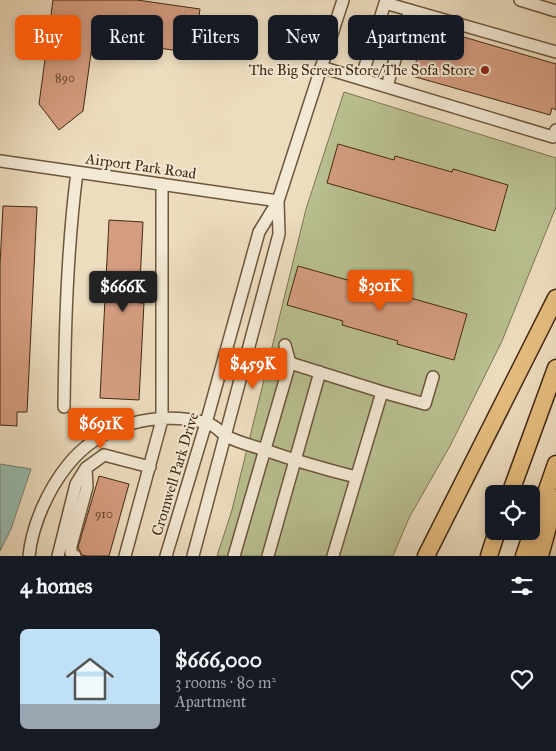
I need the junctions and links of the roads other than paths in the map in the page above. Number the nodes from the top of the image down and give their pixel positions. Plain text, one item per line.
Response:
1 (343, 0) edge
2 (520, 0) edge
3 (410, 10) junction
4 (556, 11) edge
5 (556, 52) edge
6 (322, 67) junction
7 (361, 79) junction
8 (387, 86) junction
9 (556, 130) edge
10 (0, 160) edge
11 (77, 172) junction
12 (162, 184) junction
13 (278, 201) junction
14 (556, 298) edge
15 (285, 346) dead end
16 (290, 363) junction
17 (556, 368) edge
18 (320, 372) junction
19 (432, 376) dead end
20 (382, 392) junction
21 (64, 407) dead end
22 (162, 420) junction
23 (206, 423) junction
24 (99, 435) junction
25 (226, 436) junction
26 (264, 450) junction
27 (104, 454) junction
28 (296, 461) junction
29 (556, 464) edge
30 (150, 466) junction
31 (86, 468) junction
32 (356, 477) junction
33 (513, 485) edge
34 (556, 498) edge
35 (494, 540) edge
36 (29, 556) edge
37 (58, 556) edge
38 (75, 556) edge
39 (125, 556) edge
40 (166, 556) edge
41 (193, 556) edge
42 (234, 556) edge
43 (268, 556) edge
44 (333, 556) edge
45 (426, 556) edge
46 (489, 556) edge
47 (524, 556) edge
48 (540, 556) edge

1 - 6 street, Cromwell Park Drive
2 - 4 street
3 - 5 street
3 - 7 street
3 - 8 street
6 - 7 street
6 - 13 street, Cromwell Park Drive
7 - 8 street
8 - 9 street
10 - 11 street, Airport Park Road
11 - 12 street, Airport Park Road
11 - 21 street
12 - 13 street, Airport Park Road
12 - 22 street
13 - 23 street, Cromwell Park Drive
13 - 25 street, Cromwell Park Drive
14 - 45 highway
15 - 16 street
16 - 18 street
16 - 26 street
17 - 33 highway
18 - 20 street
18 - 28 street
19 - 20 street
20 - 32 street
22 - 23 street
22 - 24 street
22 - 30 street
23 - 25 street
23 - 40 street, Cromwell Park Drive
24 - 27 street
24 - 36 street
25 - 26 street
25 - 41 street, Cromwell Park Drive
26 - 28 street
26 - 42 street
27 - 30 street
27 - 31 street
28 - 32 street
28 - 43 street
29 - 47 highway
30 - 39 street
31 - 37 street
31 - 38 street
32 - 44 street
34 - 48 highway
35 - 46 highway

